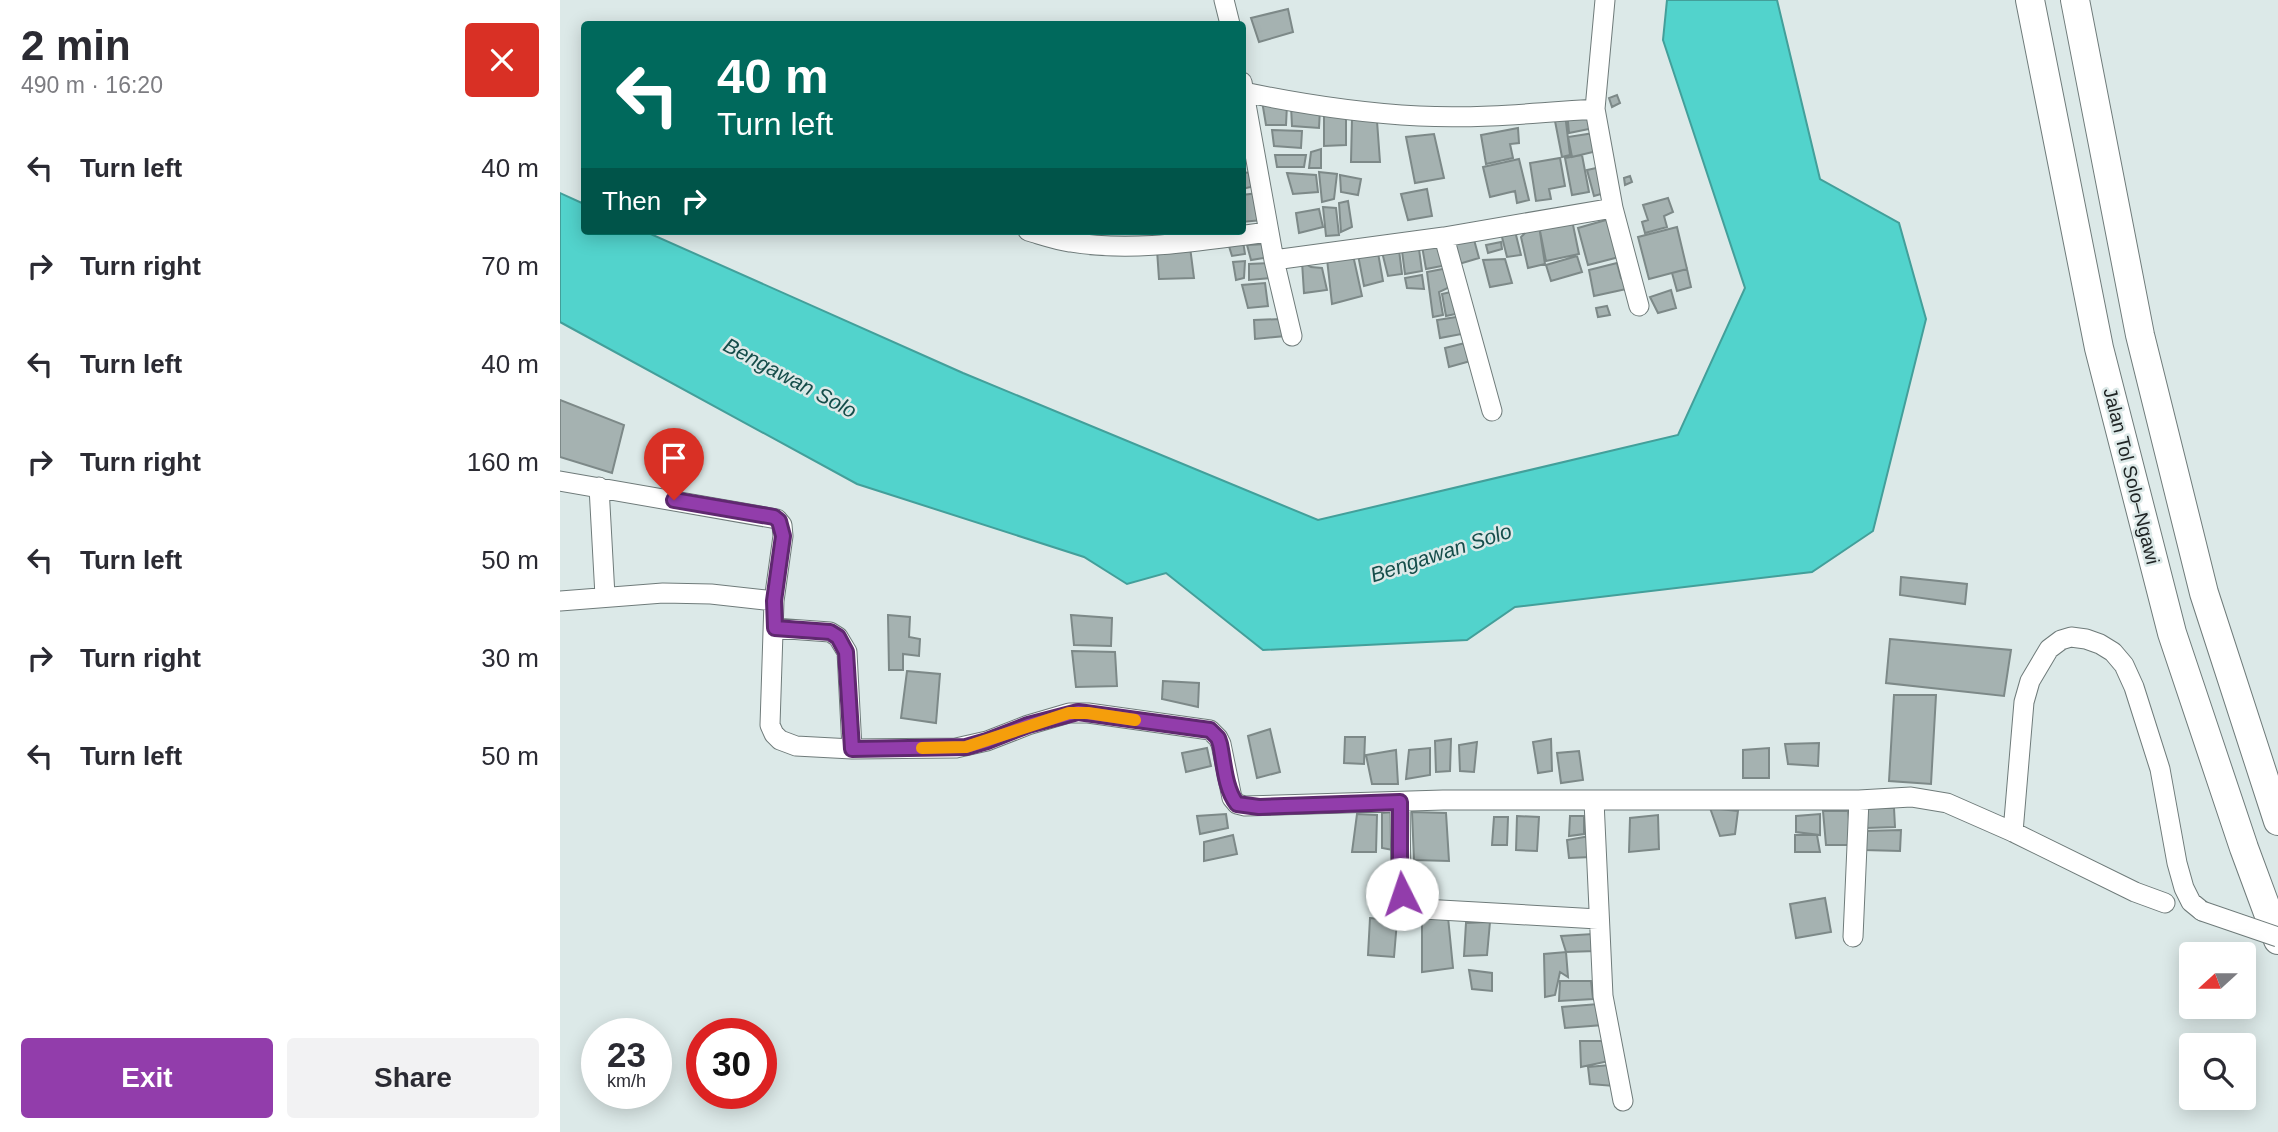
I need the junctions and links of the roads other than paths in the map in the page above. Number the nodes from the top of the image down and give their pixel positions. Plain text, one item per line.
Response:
1 (1224, 0) edge
2 (1605, 0) edge
3 (2030, 0) edge
4 (2075, 0) edge
5 (1229, 21) edge
6 (1246, 88) edge
7 (1246, 104) edge
8 (1595, 109) junction
9 (1613, 208) junction
10 (1269, 232) junction
11 (1246, 233) edge
12 (1046, 235) edge
13 (1219, 235) edge
14 (1444, 237) junction
15 (1169, 238) edge
16 (1274, 260) junction
17 (1639, 306) dead end
18 (1292, 336) dead end
19 (1492, 411) dead end
20 (560, 481) edge
21 (599, 487) junction
22 (605, 596) junction
23 (560, 601) edge
24 (774, 601) junction
25 (775, 628) junction
26 (852, 749) junction
27 (1860, 800) junction
28 (1594, 801) junction
29 (1400, 802) junction
30 (2278, 821) edge
31 (2013, 832) junction
32 (2165, 903) dead end
33 (1598, 919) junction
34 (1853, 937) dead end
35 (2278, 939) edge
36 (1623, 1101) dead end

1 - 5 street
2 - 8 street
3 - 35 highway, Jalan Tol Solo–Ngawi
4 - 30 highway
6 - 8 street
7 - 10 street
8 - 9 street
9 - 14 street
9 - 17 street
10 - 11 street
10 - 16 street
12 - 15 street
13 - 15 street
14 - 16 street
14 - 19 street
16 - 18 street
20 - 21 street
21 - 22 street
21 - 24 street
22 - 23 street
22 - 24 street
24 - 25 street
25 - 26 street
25 - 26 street
26 - 29 street
27 - 28 street
27 - 31 street
27 - 34 street
28 - 29 street
28 - 33 street
29 - 33 street
31 - 32 street
31 - 35 street, bridge
33 - 36 street

